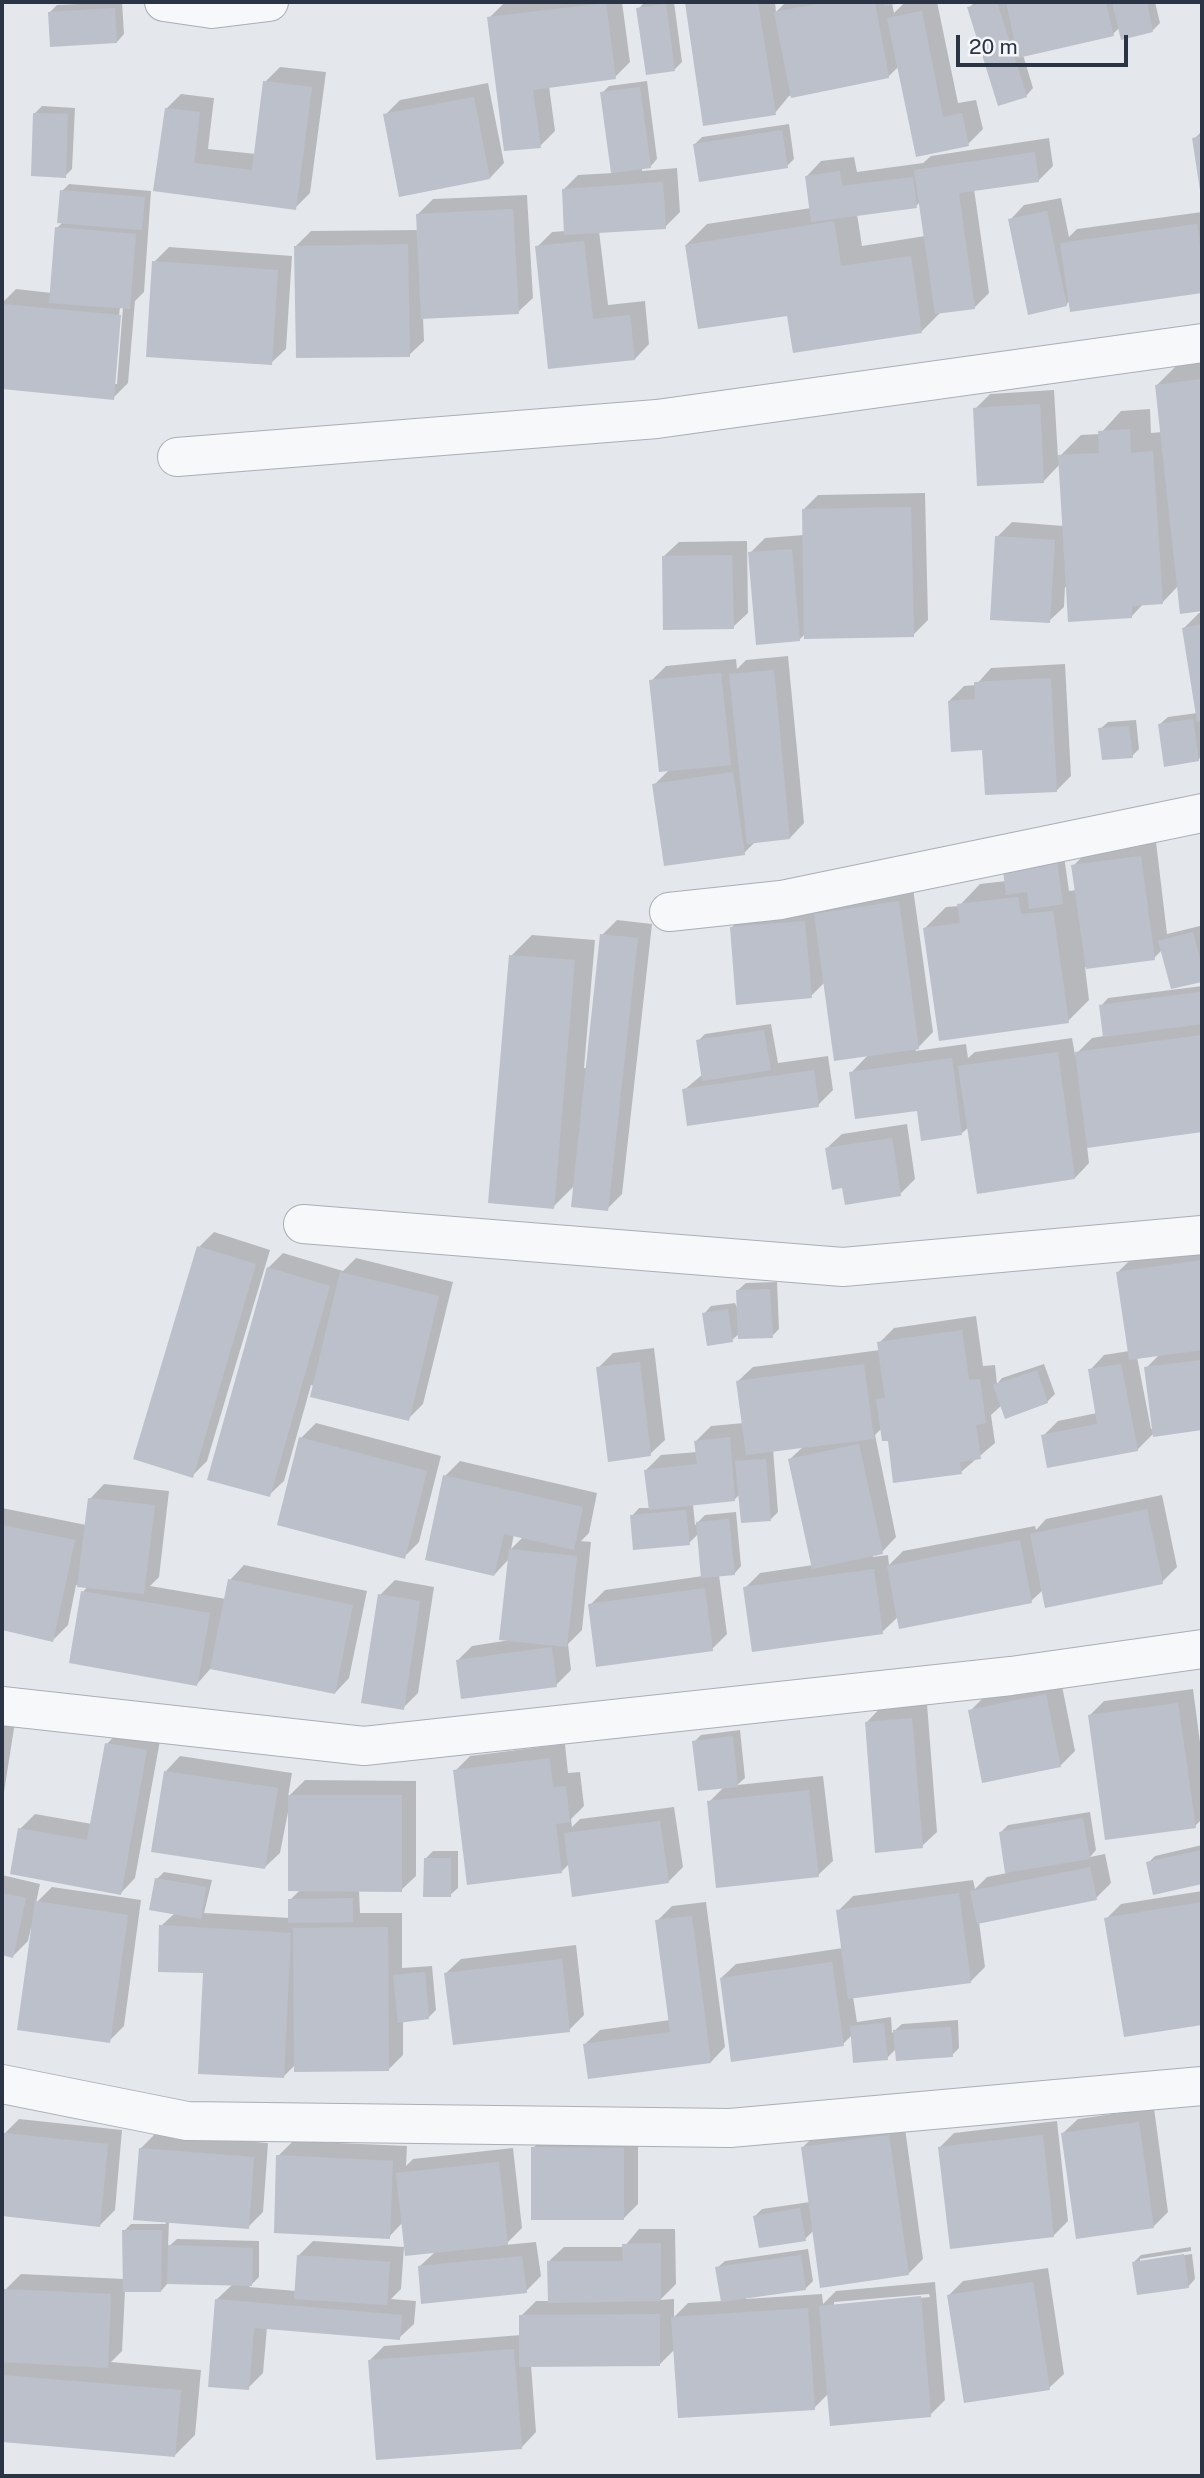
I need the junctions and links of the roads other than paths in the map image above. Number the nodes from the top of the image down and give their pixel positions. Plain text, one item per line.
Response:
1 (164, 2) edge
2 (269, 2) edge
3 (1202, 343) edge
4 (177, 457) dead end
5 (1202, 813) edge
6 (669, 912) dead end
7 (303, 1224) dead end
8 (1202, 1235) edge
9 (1202, 1649) edge
10 (2, 1706) edge
11 (2, 2084) edge
12 (1202, 2086) edge

1 - 2 street
3 - 4 street
5 - 6 street
7 - 8 street
9 - 10 street
11 - 12 street

